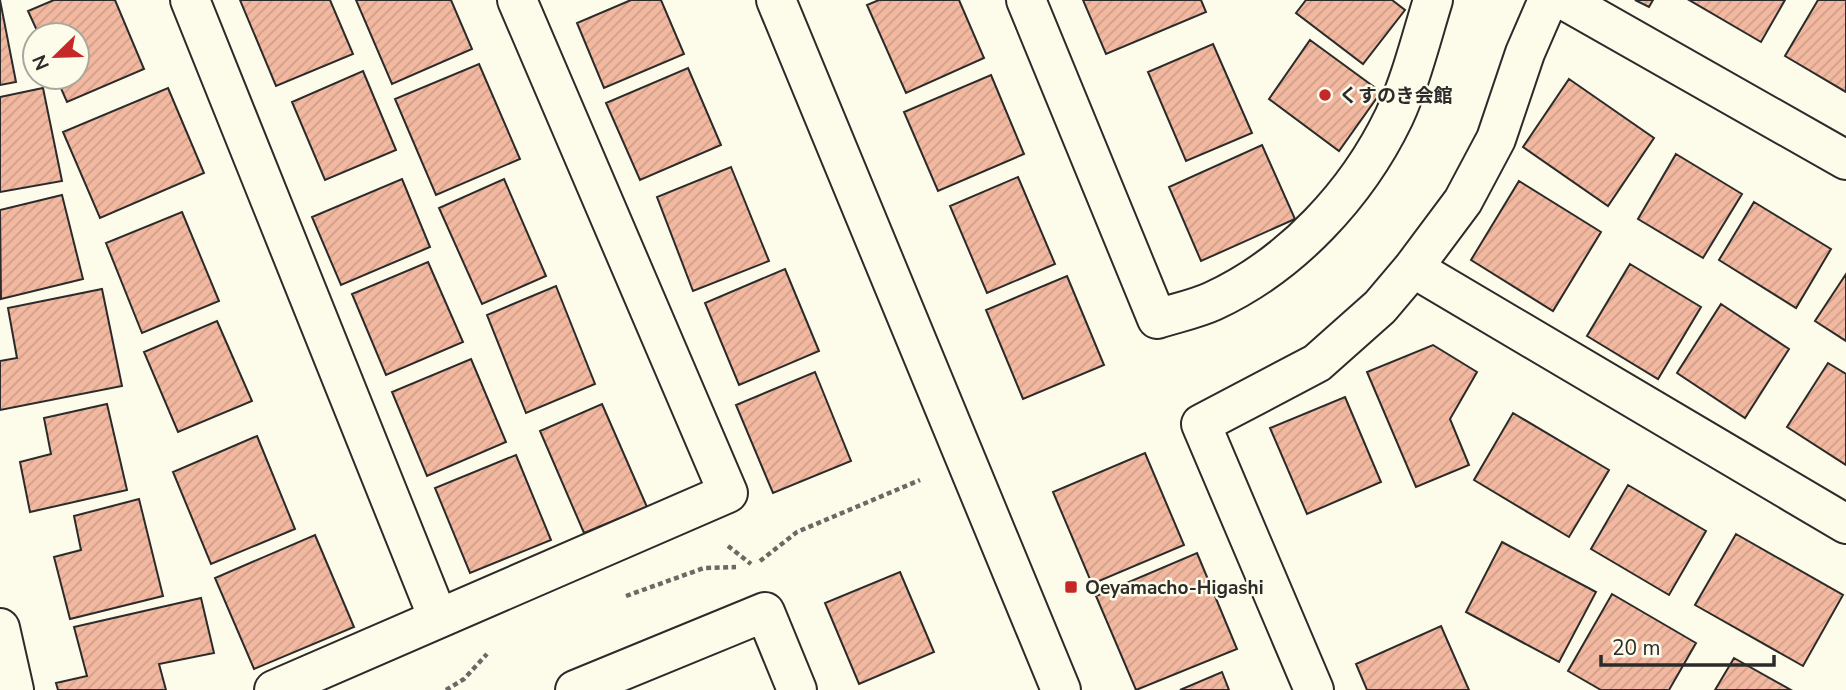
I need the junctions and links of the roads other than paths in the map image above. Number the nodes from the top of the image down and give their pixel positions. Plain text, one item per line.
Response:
1 (190, 0) edge
2 (517, 0) edge
3 (776, 0) edge
4 (1026, 0) edge
5 (1433, 0) edge
6 (1548, 0) edge
7 (1564, 0) edge
8 (1846, 160) edge
9 (1413, 268) junction
10 (1846, 524) edge
11 (438, 618) junction
12 (0, 628) edge
13 (14, 690) edge
14 (274, 690) edge
15 (575, 690) edge
16 (797, 690) edge
17 (1061, 690) edge
18 (1314, 690) edge

1 - 11 street
2 - 11 street
3 - 17 street
4 - 5 street
6 - 9 street
7 - 8 street
9 - 10 street
9 - 18 street
11 - 14 street
12 - 13 street
15 - 16 street

